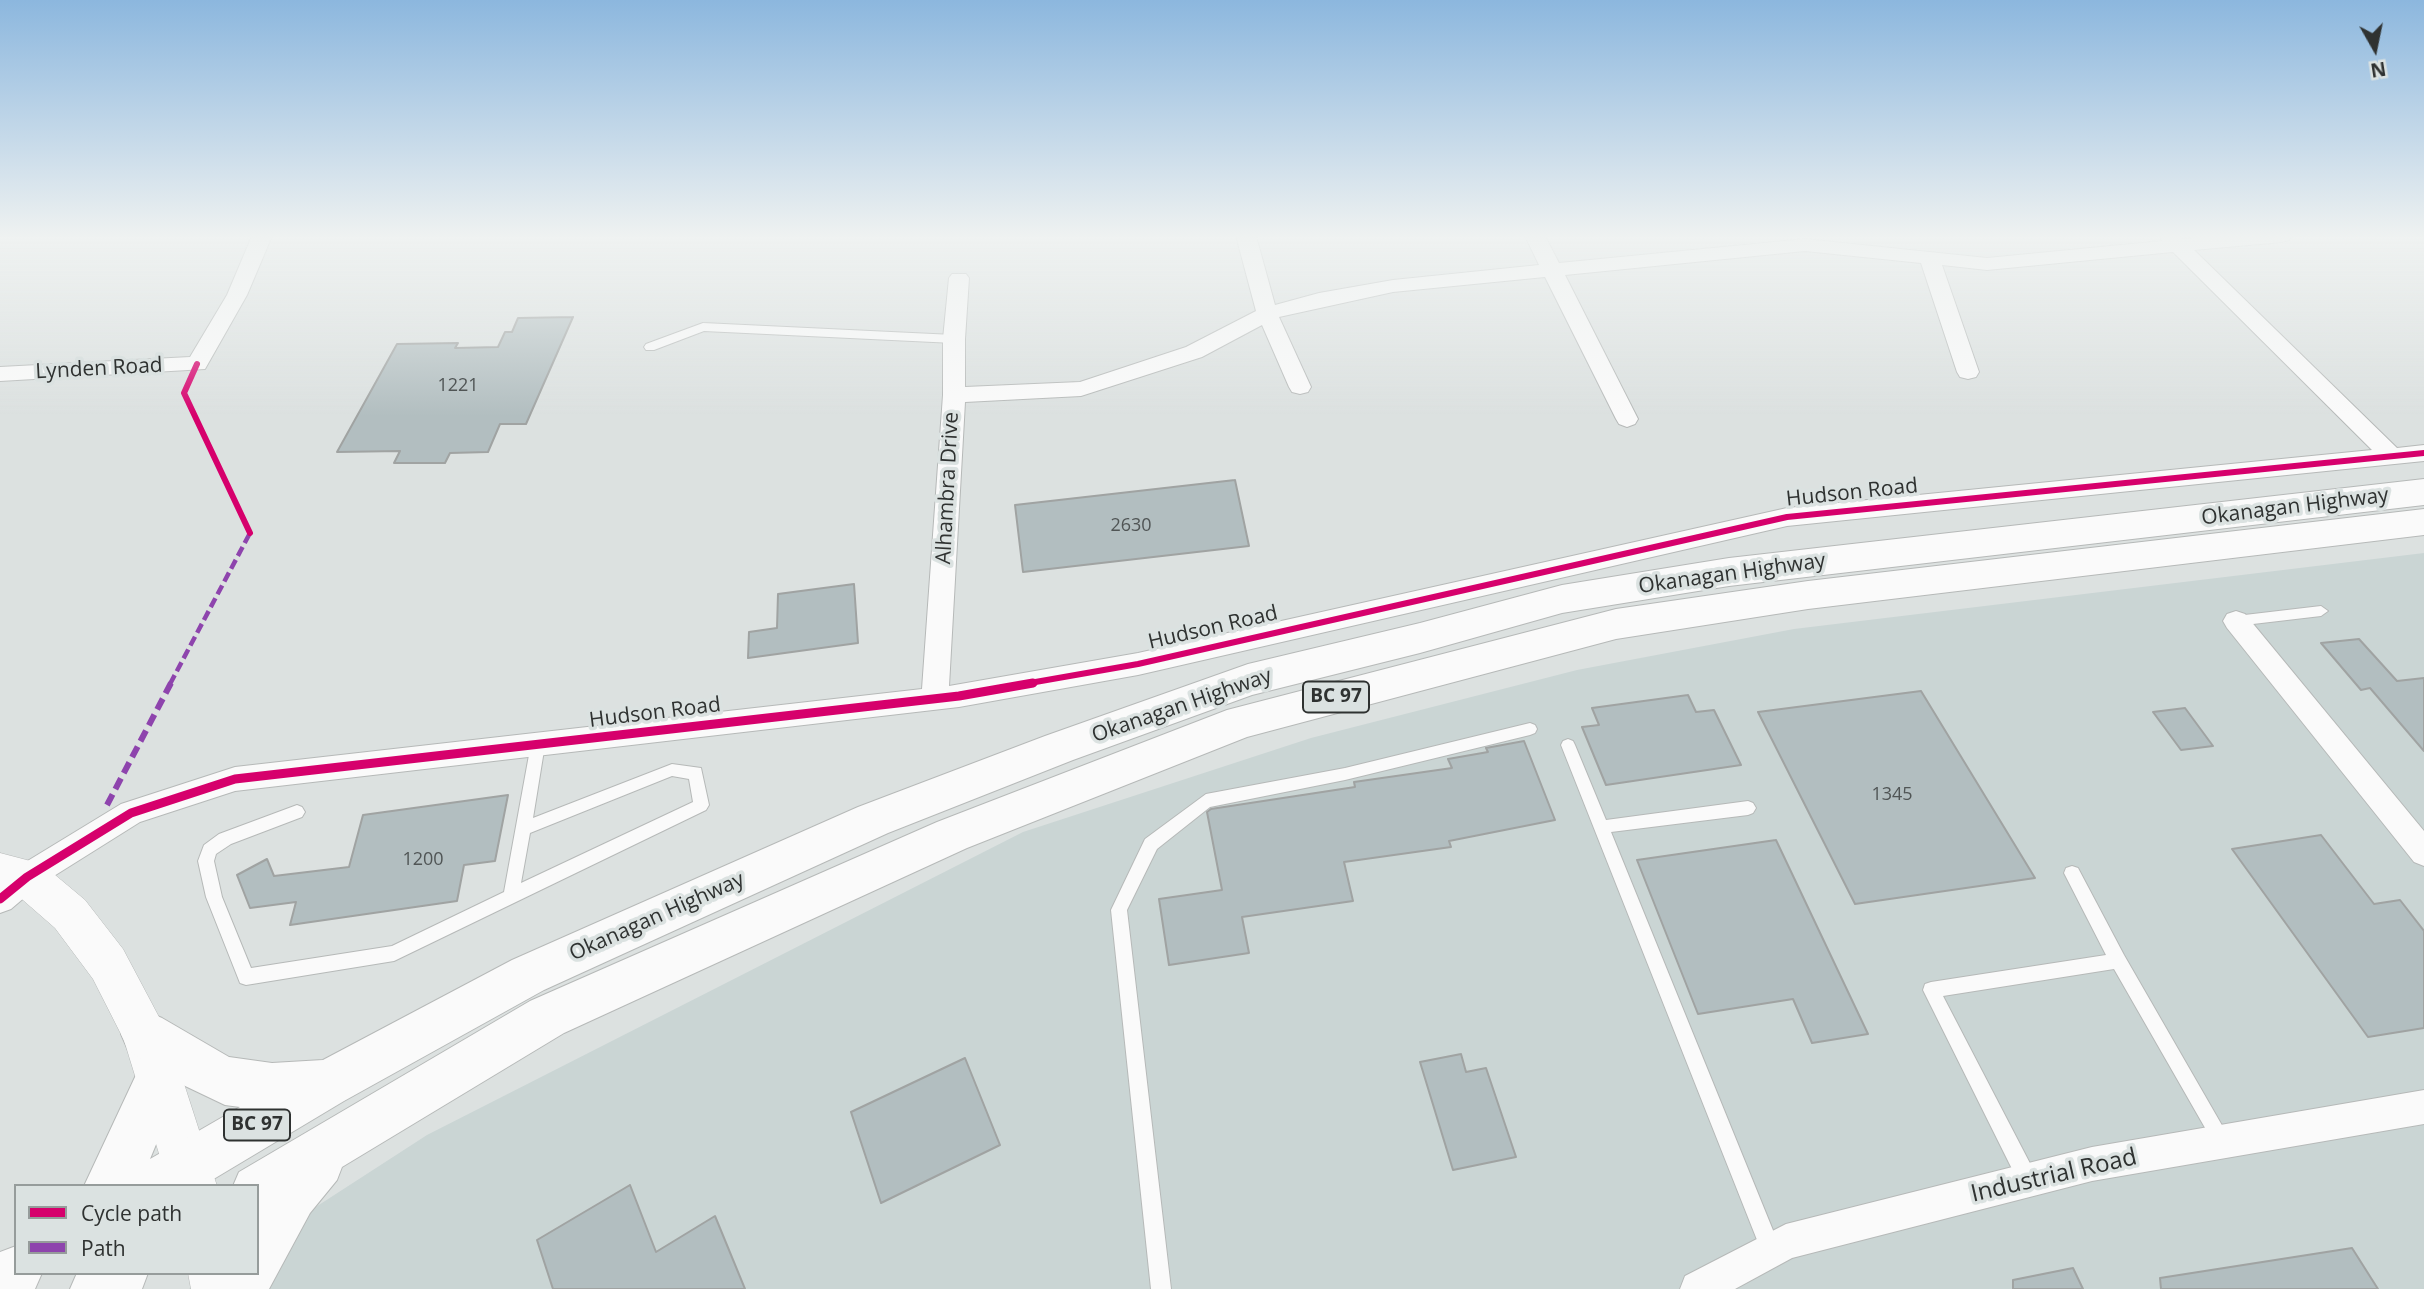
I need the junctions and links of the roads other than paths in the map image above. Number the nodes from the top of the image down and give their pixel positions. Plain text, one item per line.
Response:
1 (236, 296) edge
2 (958, 296) edge
3 (1262, 296) edge
4 (1339, 296) edge
5 (1567, 296) edge
6 (1942, 296) edge
7 (2228, 296) edge
8 (1267, 314) junction
9 (954, 340) junction
10 (650, 347) dead end
11 (197, 364) joint
12 (1968, 372) dead end
13 (0, 374) edge
14 (1300, 387) dead end
15 (954, 395) junction
16 (1627, 419) dead end
17 (2424, 453) edge
18 (2392, 456) junction
19 (2424, 492) edge
20 (2424, 522) edge
21 (2321, 611) dead end
22 (2236, 621) joint
23 (935, 699) junction
24 (1530, 729) dead end
25 (538, 744) junction
26 (1568, 745) dead end
27 (1748, 808) dead end
28 (297, 812) dead end
29 (1601, 827) junction
30 (523, 829) junction
31 (2424, 853) edge
32 (2072, 873) dead end
33 (9, 883) edge
34 (511, 896) junction
35 (2118, 961) junction
36 (153, 1055) junction
37 (327, 1084) junction
38 (2424, 1107) edge
39 (2222, 1141) junction
40 (332, 1146) junction
41 (178, 1179) edge
42 (2028, 1180) junction
43 (110, 1184) edge
44 (259, 1189) edge
45 (1771, 1250) junction
46 (259, 1253) edge
47 (119, 1275) edge
48 (97, 1289) edge
49 (1161, 1289) edge
50 (1698, 1289) edge

1 - 11 street
2 - 9 street, Alhambra Drive
3 - 8 street
4 - 8 street
5 - 16 street
6 - 12 street
7 - 18 street
8 - 14 street
8 - 15 street
9 - 10 lane
9 - 15 street, Alhambra Drive
11 - 13 street, Lynden Road
15 - 23 street, Alhambra Drive
17 - 18 street, Hudson Road
18 - 23 street, Hudson Road
19 - 37 highway, Okanagan Highway / BC 97
20 - 40 highway, Okanagan Highway / BC 97
21 - 22 lane
22 - 31 street
23 - 25 street, Hudson Road
24 - 49 lane
25 - 30 lane
25 - 33 street, Hudson Road
26 - 29 lane
27 - 29 lane
28 - 34 lane
29 - 45 lane
30 - 34 lane
30 - 34 lane
32 - 35 lane
33 - 36 main road, Hudson Road
35 - 39 lane
35 - 42 lane
36 - 37 highway
36 - 41 main road, Hudson Road
36 - 43 highway
37 - 41 highway, Okanagan Highway / BC 97
38 - 39 street, Industrial Road
39 - 42 street, Industrial Road
40 - 44 highway, Okanagan Highway / BC 97
40 - 46 highway
42 - 45 street, Industrial Road
45 - 50 street, Industrial Road
47 - 48 highway

